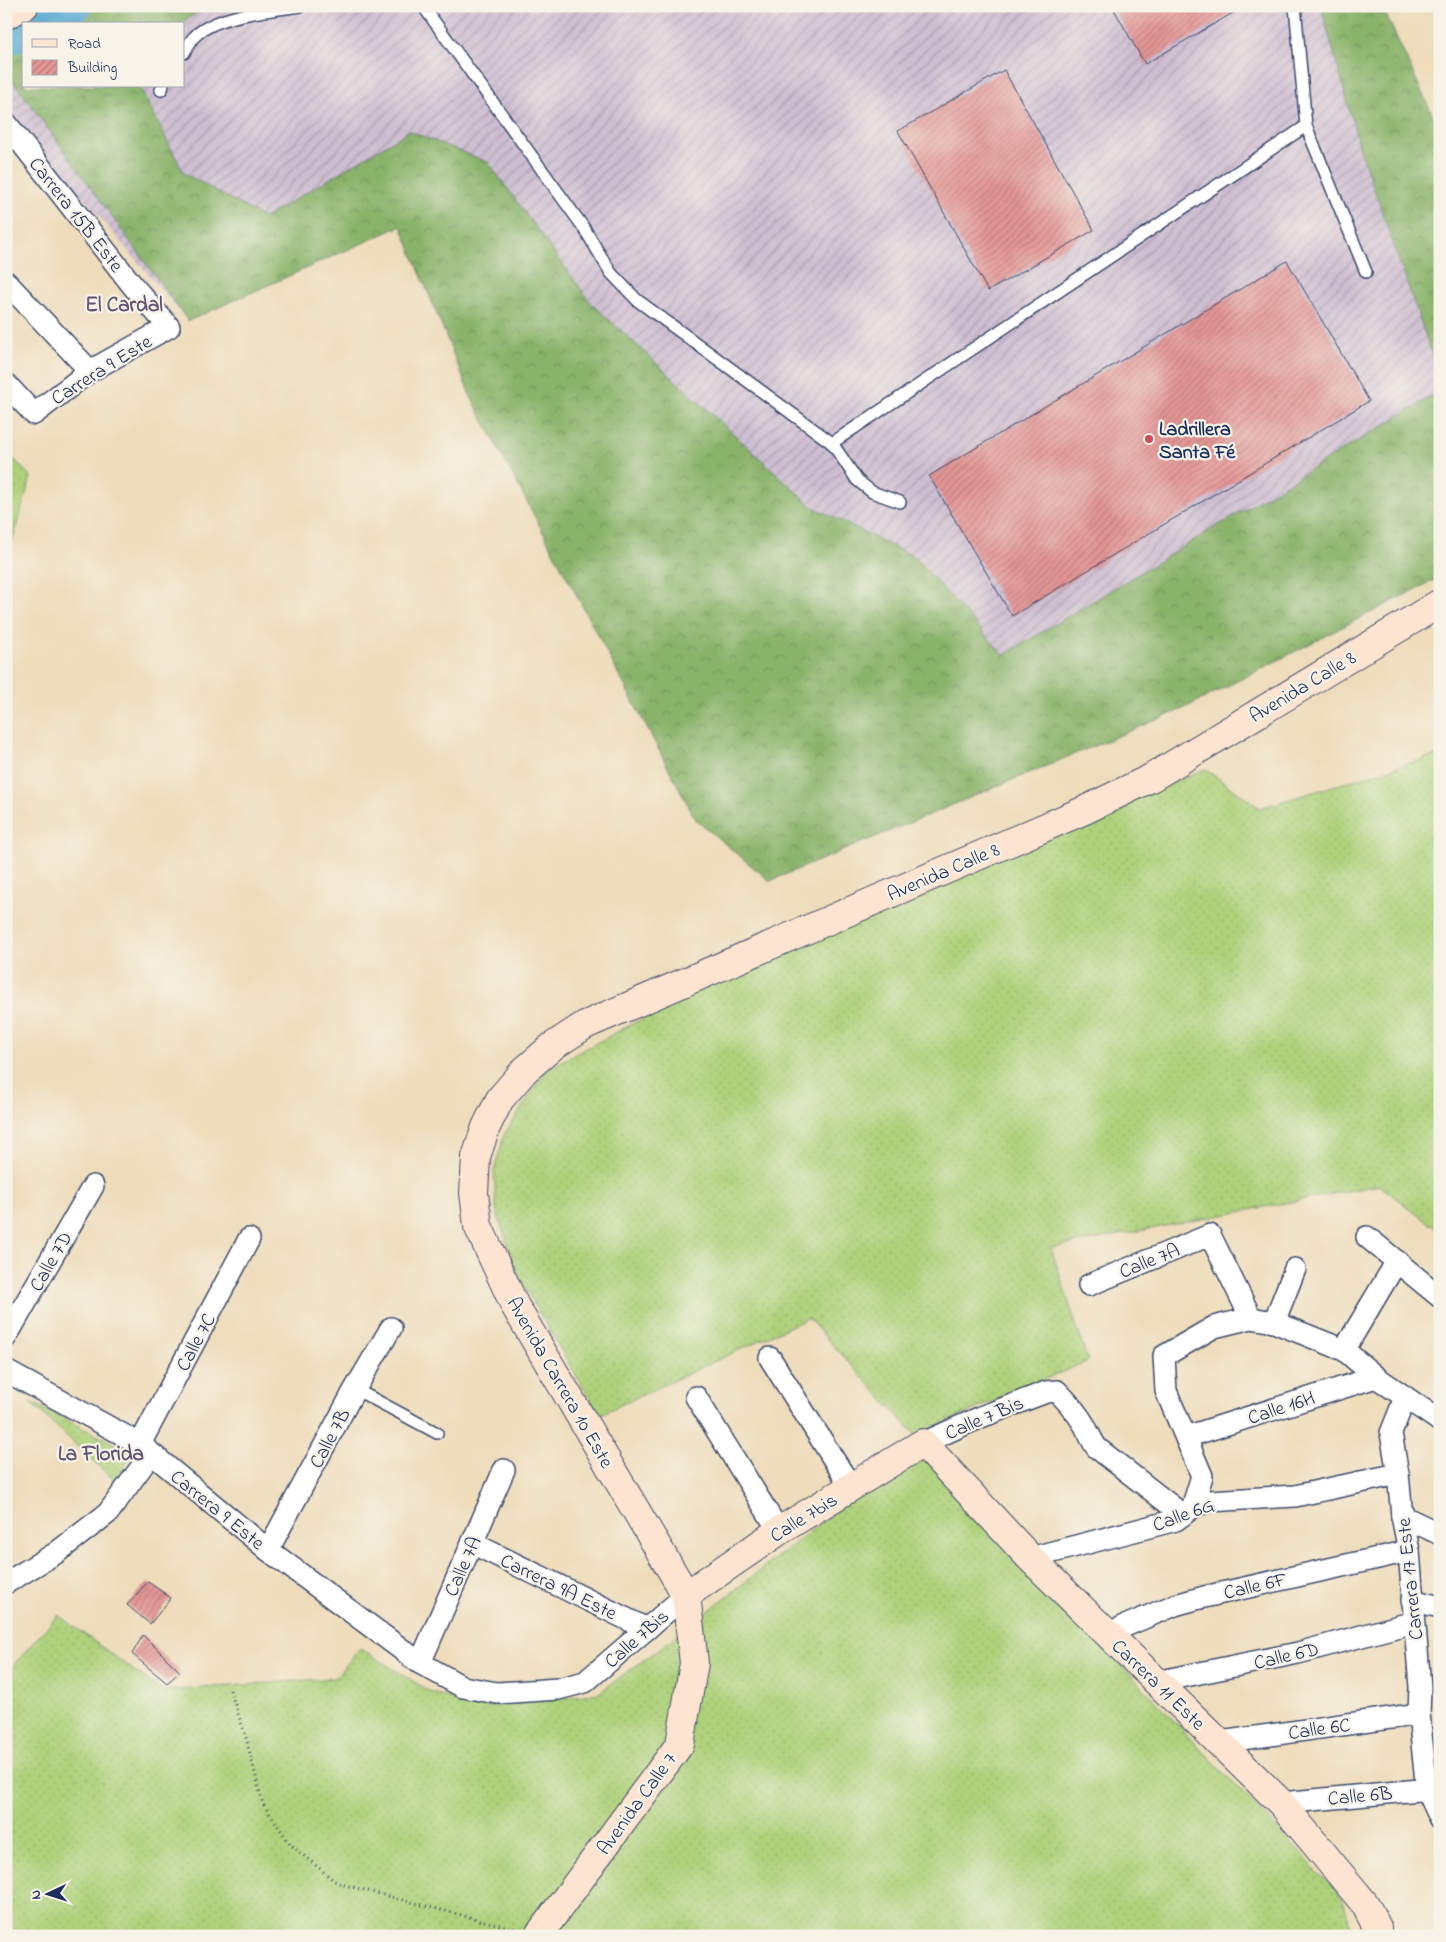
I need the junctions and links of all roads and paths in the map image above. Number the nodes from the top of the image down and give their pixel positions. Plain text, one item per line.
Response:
1 (24, 6) edge
2 (300, 6) edge
3 (423, 6) edge
4 (1295, 6) edge
5 (6, 15) edge
6 (185, 51) edge
7 (6, 124) edge
8 (1306, 126) junction
9 (1366, 272) dead end
10 (6, 282) edge
11 (169, 327) joint
12 (90, 371) junction
13 (6, 384) edge
14 (832, 443) junction
15 (900, 502) dead end
16 (1440, 603) edge
17 (476, 1157) joint
18 (93, 1186) dead end
19 (1367, 1237) dead end
20 (250, 1239) dead end
21 (1397, 1261) junction
22 (1296, 1268) dead end
23 (1089, 1285) dead end
24 (1440, 1297) edge
25 (1251, 1318) junction
26 (1274, 1322) junction
27 (392, 1328) dead end
28 (6, 1337) edge
29 (1344, 1350) junction
30 (770, 1358) dead end
31 (8, 1375) edge
32 (1376, 1377) junction
33 (355, 1389) junction
34 (696, 1397) dead end
35 (1405, 1398) junction
36 (1440, 1420) edge
37 (437, 1433) dead end
38 (1186, 1437) junction
39 (923, 1443) junction
40 (145, 1449) junction
41 (504, 1470) dead end
42 (1398, 1474) junction
43 (851, 1488) junction
44 (1187, 1512) junction
45 (1402, 1516) junction
46 (779, 1531) junction
47 (1440, 1534) edge
48 (472, 1542) junction
49 (268, 1550) junction
50 (1409, 1551) junction
51 (1030, 1558) junction
52 (6, 1583) edge
53 (686, 1595) junction
54 (1412, 1600) junction
55 (1440, 1607) edge
56 (1414, 1622) junction
57 (647, 1629) junction
58 (1106, 1634) junction
59 (420, 1663) junction
60 (586, 1682) joint
61 (1156, 1682) junction
62 (1430, 1688) edge
63 (230, 1690) dead end
64 (1419, 1714) junction
65 (1220, 1742) junction
66 (1433, 1788) edge
67 (1281, 1803) junction
68 (1440, 1820) edge
69 (538, 1936) edge
70 (1377, 1936) edge

1 - 5 main road
2 - 6 lane
3 - 14 lane
4 - 8 lane
7 - 11 street, Carrera 15B Este
8 - 9 lane
8 - 14 lane
10 - 12 street
11 - 12 street, Carrera 9 Este
12 - 13 street, Carrera 9 Este
14 - 15 lane
16 - 17 main road, Avenida Calle 8
17 - 53 main road, Avenida Carrera 10 Este
18 - 28 street, Calle 7D
19 - 21 street
20 - 40 street, Calle 7C
21 - 24 street
21 - 29 street
22 - 26 street
23 - 25 street, Calle 7A
25 - 26 street
25 - 38 street
26 - 29 street
27 - 33 street, Calle 7B
29 - 32 street
30 - 43 street
31 - 40 street, Carrera 9 Este
32 - 35 street
32 - 38 street, Calle 16H
33 - 37 lane
33 - 49 street, Calle 7B
34 - 46 street
35 - 36 street
35 - 42 street, Carrera 17 Este
38 - 44 street
39 - 43 main road, Calle 7bis
39 - 44 street, Calle 7 Bis
39 - 51 main road, Carrera 11 Este
40 - 49 street, Carrera 9 Este
40 - 52 street, Calle 7C
41 - 48 street, Calle 7A
42 - 44 street, Calle 6G
42 - 45 street, Carrera 17 Este
43 - 46 main road, Calle 7bis
44 - 51 street, Calle 6G
45 - 47 street
45 - 50 street, Carrera 17 Este
46 - 53 main road, Calle 7bis
48 - 57 street, Carrera 9A Este
48 - 59 street, Calle 7A
49 - 59 street, Carrera 9 Este
50 - 54 street, Carrera 17 Este
50 - 58 street, Calle 6F
51 - 58 main road, Carrera 11 Este
53 - 57 street, Calle 7Bis
53 - 69 main road, Avenida Calle 7
54 - 55 street
54 - 56 street, Carrera 17 Este
56 - 61 street, Calle 6D
56 - 62 street, Carrera 17 Este
57 - 60 street, Calle 7Bis
58 - 61 main road, Carrera 11 Este
59 - 60 street, Carrera 9 Este
61 - 65 main road, Carrera 11 Este
62 - 64 street, Carrera 17 Este
63 - 69 path
64 - 65 street, Calle 6C
64 - 66 street, Carrera 17 Este
65 - 67 main road, Carrera 11 Este
66 - 67 street, Calle 6B
66 - 68 street, Carrera 17 Este
67 - 70 main road, Carrera 11 Este

